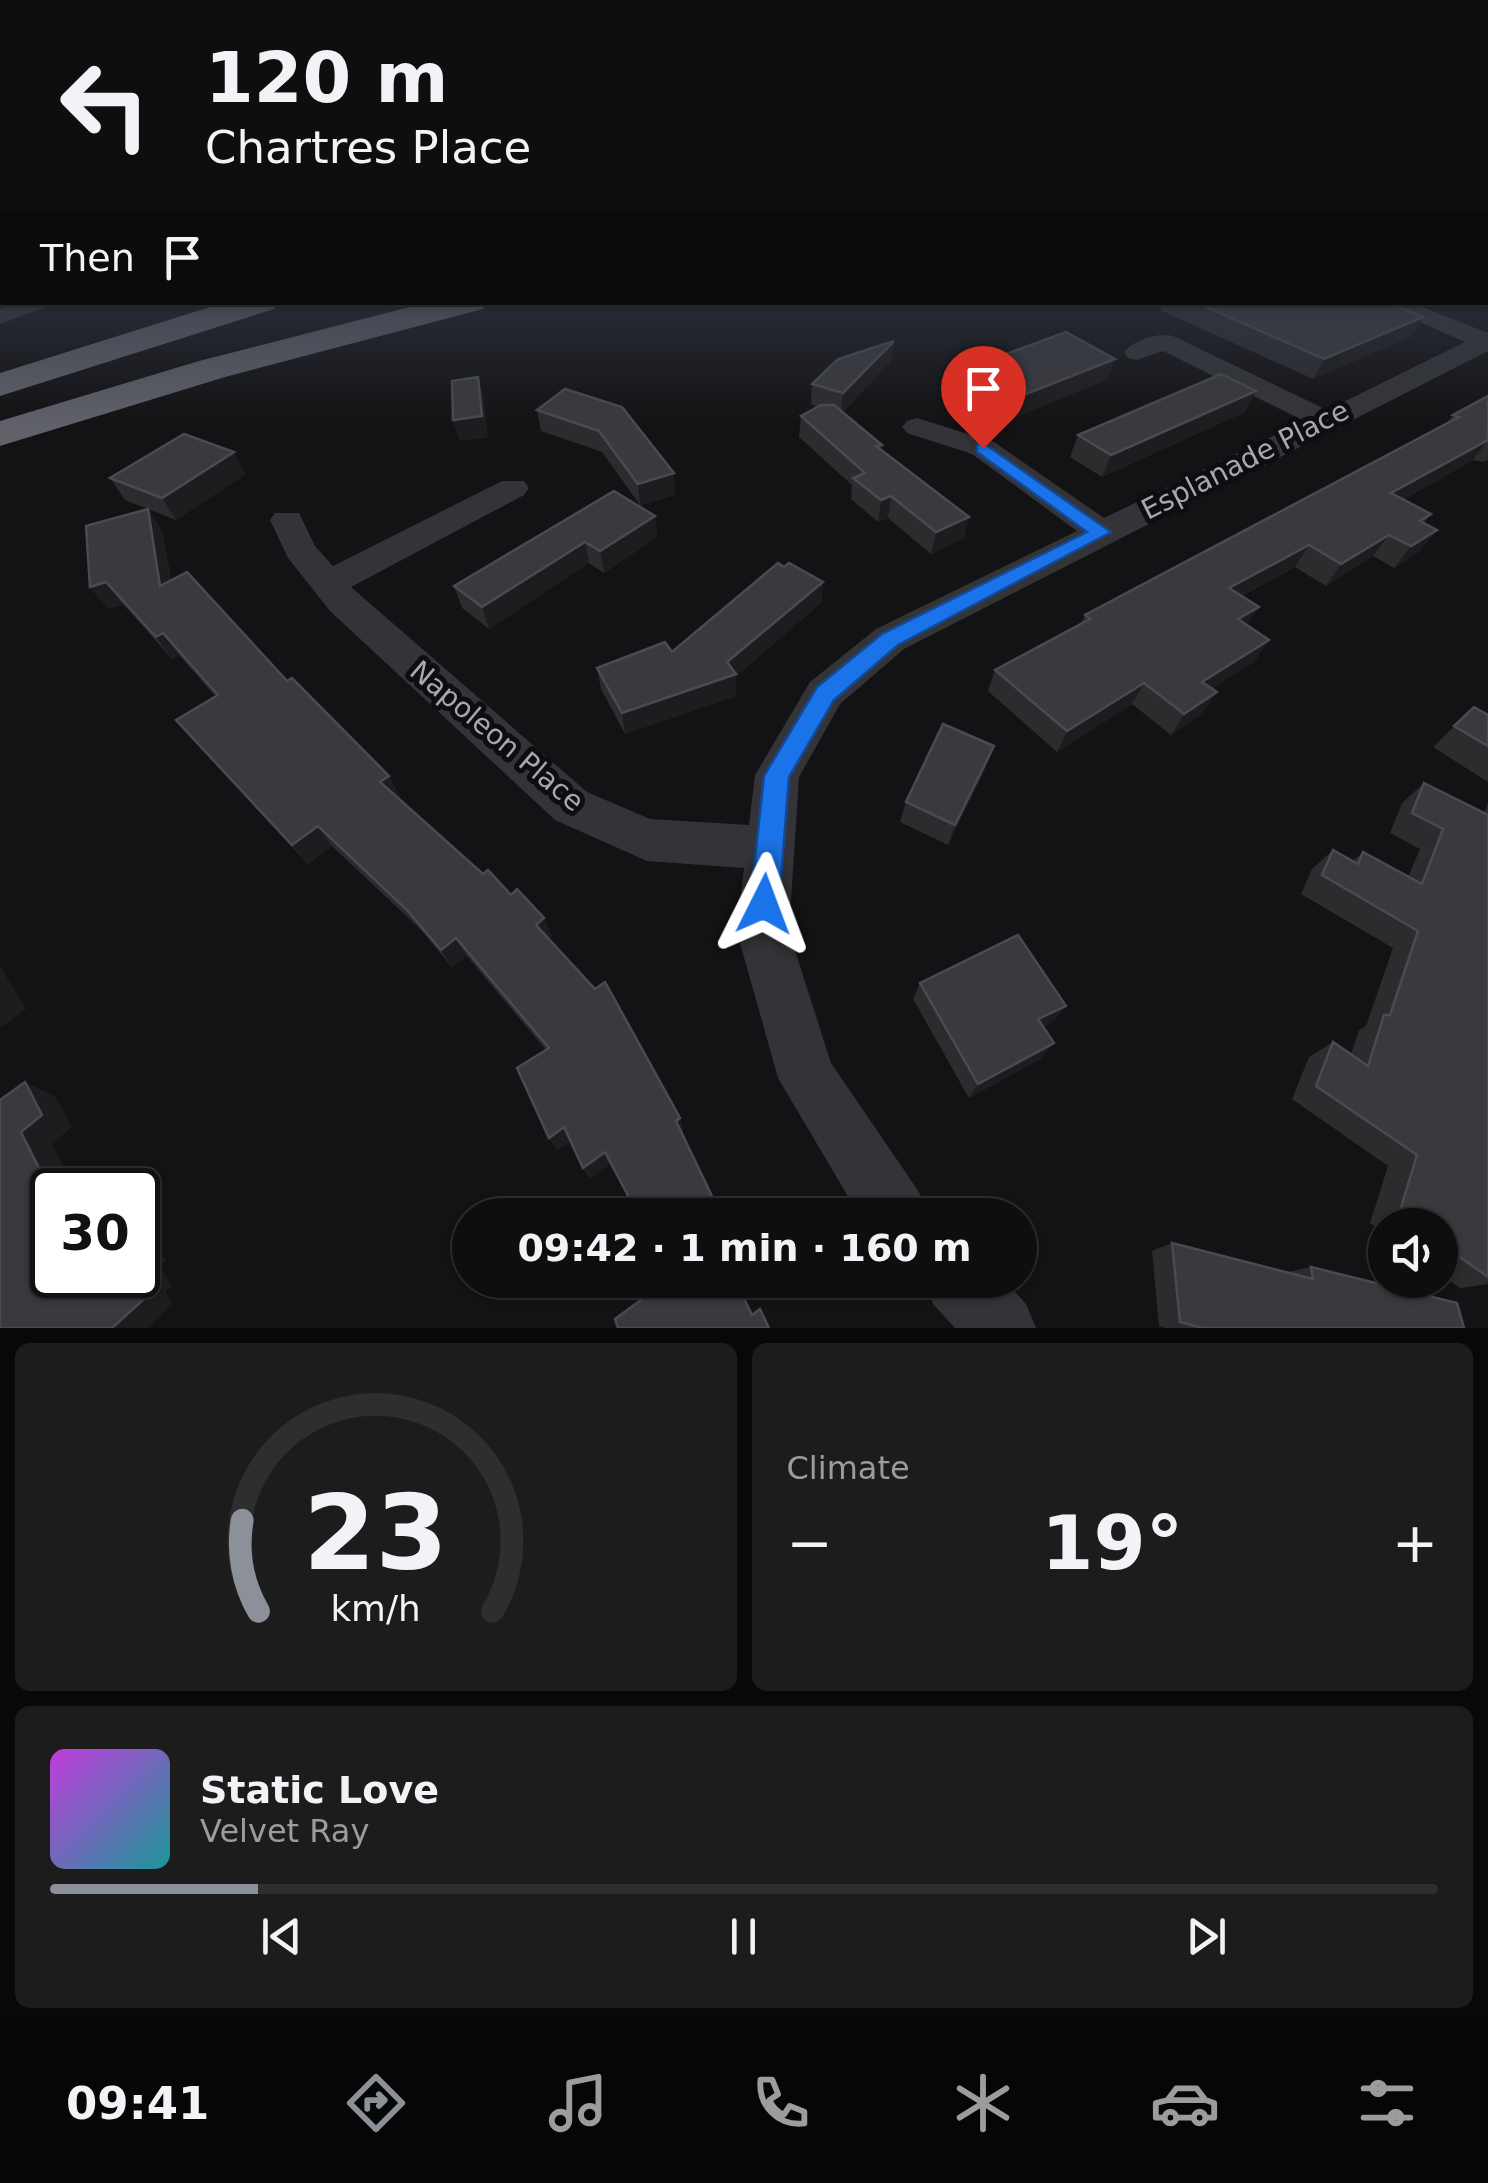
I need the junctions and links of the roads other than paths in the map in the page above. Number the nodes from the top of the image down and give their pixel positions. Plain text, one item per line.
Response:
1 (38, 305) edge
2 (196, 305) edge
3 (324, 305) edge
4 (459, 305) edge
5 (1395, 305) edge
6 (272, 311) edge
7 (0, 317) edge
8 (1488, 341) edge
9 (1137, 352) dead end
10 (0, 364) edge
11 (0, 385) edge
12 (0, 417) edge
13 (1326, 420) junction
14 (917, 426) dead end
15 (0, 434) edge
16 (513, 488) dead end
17 (287, 520) dead end
18 (1101, 532) junction
19 (328, 584) junction
20 (767, 848) junction
21 (885, 1198) edge
22 (974, 1298) edge
23 (1002, 1328) edge

1 - 7 street
2 - 10 highway
3 - 6 highway
4 - 15 highway
5 - 8 street
6 - 11 highway
6 - 12 highway
8 - 13 street, Esplanade Place
9 - 13 street
13 - 18 street, Esplanade Place
14 - 18 street
16 - 19 street
17 - 19 street, Napoleon Place
18 - 20 street, Esplanade Place
19 - 20 street, Napoleon Place
20 - 21 street, Esplanade Place
22 - 23 street

